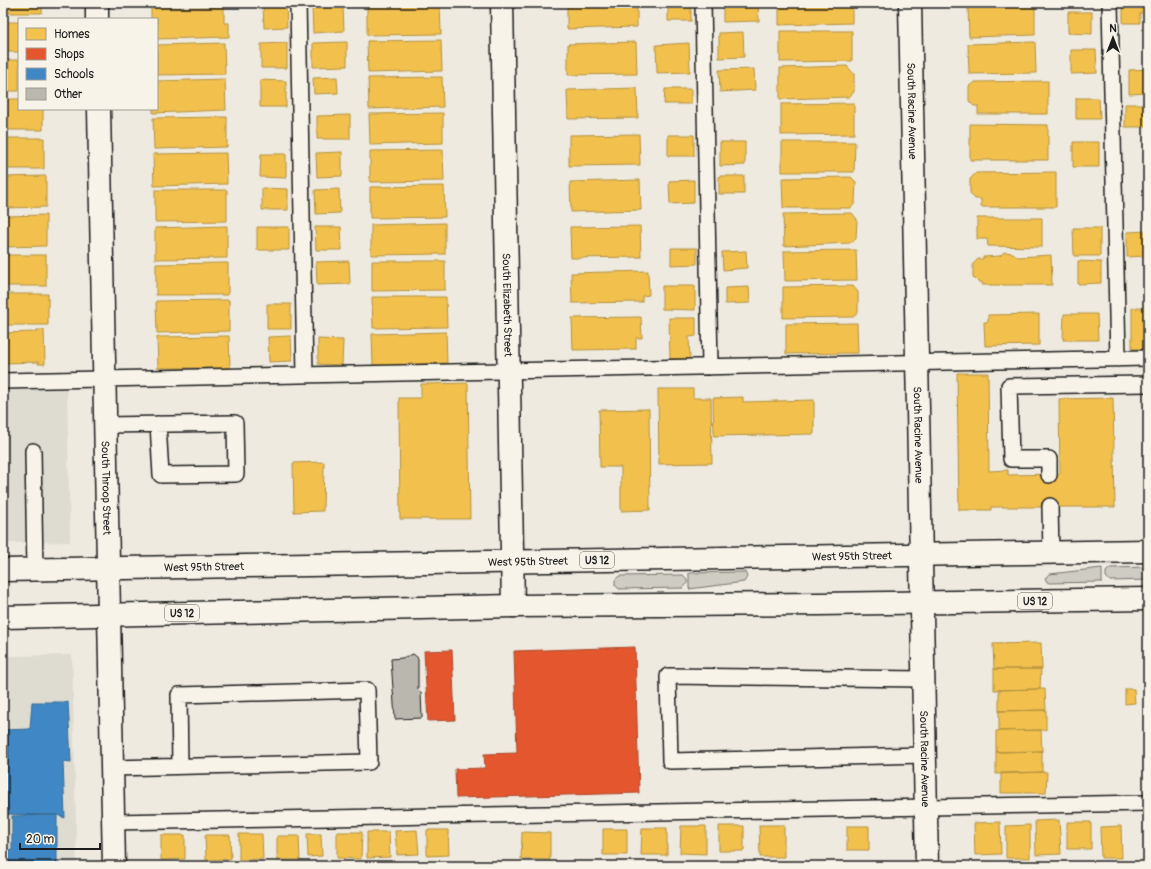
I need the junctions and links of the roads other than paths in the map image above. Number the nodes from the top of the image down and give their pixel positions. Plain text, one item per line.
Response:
1 (97, 3) edge
2 (298, 3) edge
3 (502, 3) edge
4 (703, 3) edge
5 (910, 3) edge
6 (1110, 3) edge
7 (97, 18) edge
8 (99, 110) edge
9 (1148, 358) edge
10 (1118, 359) junction
11 (917, 362) junction
12 (710, 367) junction
13 (509, 372) junction
14 (305, 375) junction
15 (104, 379) junction
16 (3, 381) edge
17 (1148, 384) edge
18 (158, 424) junction
19 (105, 425) junction
20 (33, 451) dead end
21 (1049, 475) dead end
22 (1050, 506) dead end
23 (1148, 551) edge
24 (1051, 553) junction
25 (921, 554) junction
26 (512, 562) junction
27 (108, 568) junction
28 (3, 570) edge
29 (35, 570) junction
30 (1148, 599) edge
31 (922, 603) junction
32 (513, 606) junction
33 (109, 615) junction
34 (3, 617) edge
35 (923, 679) junction
36 (925, 755) junction
37 (180, 766) junction
38 (112, 768) junction
39 (1148, 804) edge
40 (926, 808) junction
41 (113, 822) junction
42 (114, 866) edge
43 (927, 866) edge

1 - 7 main road
2 - 14 lane
3 - 13 main road, South Elizabeth Street
4 - 12 lane
5 - 11 main road, South Racine Avenue
6 - 10 lane
8 - 15 main road, South Throop Street
9 - 10 lane
10 - 11 lane
11 - 12 lane
11 - 25 main road, South Racine Avenue
12 - 13 lane
13 - 14 lane
13 - 26 main road, South Elizabeth Street
14 - 15 lane
15 - 16 lane
15 - 19 main road, South Throop Street
17 - 21 lane
18 - 18 lane
18 - 19 lane
19 - 27 main road, South Throop Street
20 - 29 lane
22 - 24 lane
23 - 24 main road, West 95th Street / US 12
24 - 25 main road, West 95th Street / US 12
25 - 26 main road, West 95th Street / US 12
25 - 31 main road, South Racine Avenue
26 - 27 main road, West 95th Street / US 12
26 - 32 main road, South Elizabeth Street
27 - 29 main road, West 95th Street / US 12
27 - 33 main road, South Throop Street
28 - 29 main road, West 95th Street / US 12
30 - 31 main road, US 12
31 - 32 main road, US 12
31 - 35 main road, South Racine Avenue
32 - 33 main road, US 12
33 - 34 main road, US 12
33 - 38 main road, South Throop Street
35 - 36 main road, South Racine Avenue
35 - 36 lane
36 - 40 main road, South Racine Avenue
37 - 37 lane
37 - 38 lane
38 - 41 main road, South Throop Street
39 - 40 lane
40 - 41 lane
40 - 43 main road, South Racine Avenue
41 - 42 main road, South Throop Street

